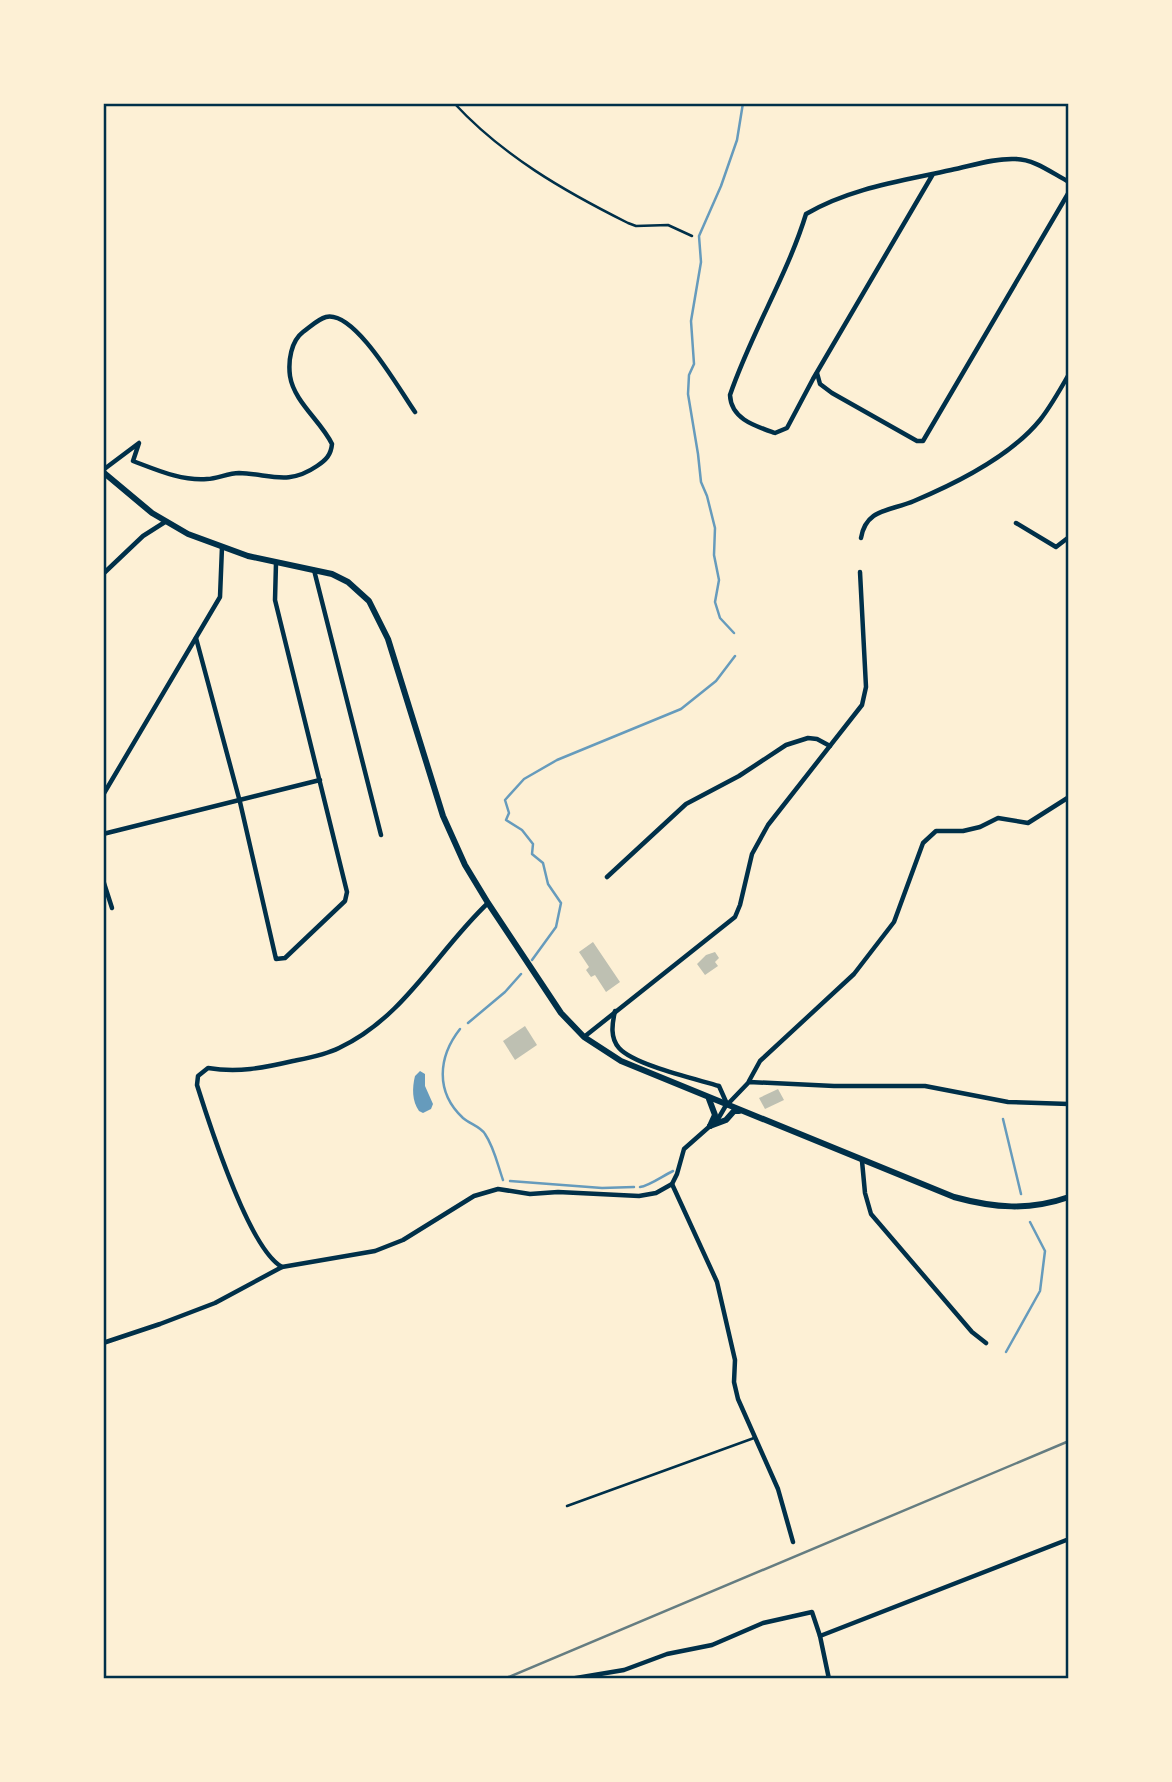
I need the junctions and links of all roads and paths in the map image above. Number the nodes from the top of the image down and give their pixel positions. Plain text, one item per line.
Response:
1 (454, 103) edge
2 (933, 174) junction
3 (1069, 182) edge
4 (1069, 192) edge
5 (692, 236) dead end
6 (817, 372) junction
7 (1069, 374) edge
8 (415, 412) dead end
9 (103, 471) edge
10 (165, 522) junction
11 (1016, 523) dead end
12 (1069, 537) edge
13 (861, 538) dead end
14 (222, 547) junction
15 (276, 563) junction
16 (314, 569) junction
17 (860, 572) dead end
18 (103, 574) edge
19 (196, 638) junction
20 (830, 746) junction
21 (320, 780) junction
22 (103, 795) edge
23 (1069, 797) edge
24 (240, 802) junction
25 (103, 834) edge
26 (381, 835) dead end
27 (607, 877) dead end
28 (103, 880) edge
29 (488, 903) junction
30 (112, 908) dead end
31 (615, 1010) junction
32 (584, 1037) junction
33 (748, 1082) junction
34 (705, 1096) junction
35 (1069, 1104) edge
36 (728, 1105) junction
37 (744, 1112) junction
38 (710, 1126) junction
39 (862, 1161) junction
40 (671, 1184) junction
41 (1069, 1197) edge
42 (282, 1267) junction
43 (103, 1343) edge
44 (986, 1343) dead end
45 (754, 1438) junction
46 (567, 1506) dead end
47 (1069, 1539) edge
48 (793, 1542) dead end
49 (820, 1636) junction
50 (570, 1679) edge
51 (830, 1679) edge

1 - 5 lane
2 - 3 street
2 - 6 street
2 - 6 street
4 - 6 street
7 - 13 street
8 - 9 street
9 - 10 main road
10 - 14 main road
10 - 18 street
11 - 12 street
14 - 15 main road
14 - 19 street
15 - 16 main road
15 - 21 street
16 - 26 street
16 - 29 main road
17 - 20 street
19 - 22 street
19 - 24 street
20 - 27 street
20 - 31 street
21 - 24 street
21 - 24 street
23 - 33 street
24 - 25 street
28 - 30 street
29 - 32 main road
29 - 42 street
31 - 32 street
31 - 36 street
32 - 34 main road
33 - 35 street
33 - 36 street
34 - 36 main road
34 - 38 main road
36 - 37 main road
36 - 38 street
37 - 38 main road
37 - 39 main road
38 - 40 street
39 - 41 main road
39 - 44 street
40 - 42 street
40 - 45 street
42 - 43 street
45 - 46 lane
45 - 48 street
47 - 49 street
49 - 50 street
49 - 51 street

